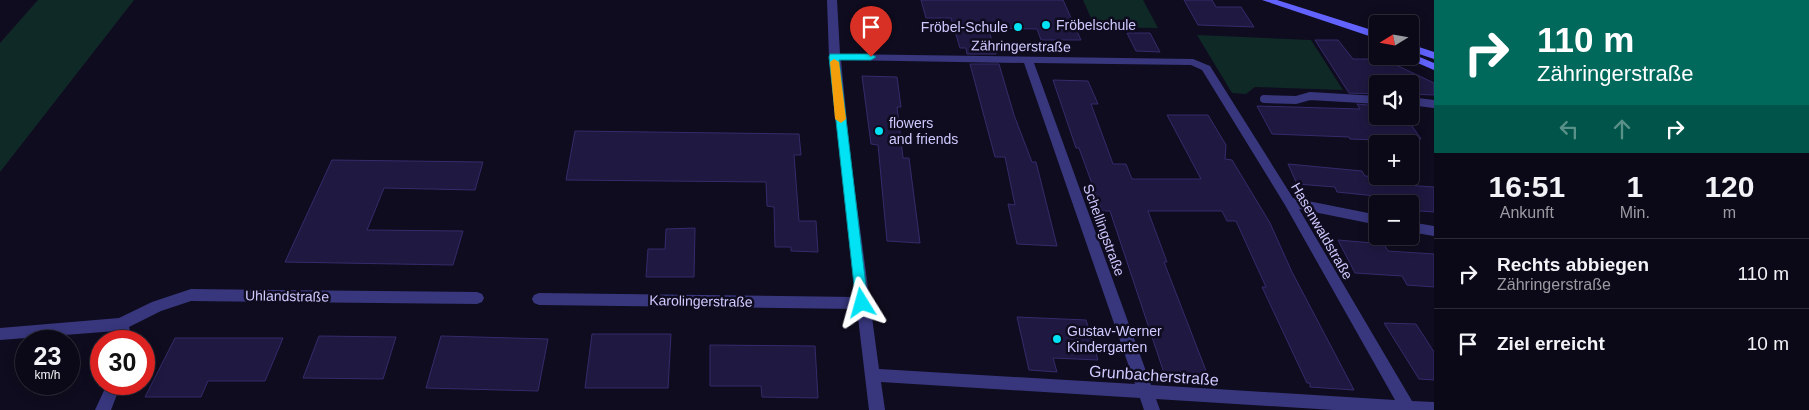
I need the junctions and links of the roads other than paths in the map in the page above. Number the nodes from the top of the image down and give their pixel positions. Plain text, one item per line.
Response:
1 (832, 0) edge
2 (1267, 0) edge
3 (1337, 24) junction
4 (1369, 33) edge
5 (1369, 37) edge
6 (1419, 50) edge
7 (1434, 56) edge
8 (834, 57) junction
9 (1028, 60) junction
10 (1419, 60) edge
11 (1434, 67) edge
12 (1206, 68) joint
13 (1264, 99) dead end
14 (1369, 99) edge
15 (1419, 102) edge
16 (1434, 104) edge
17 (1289, 202) junction
18 (1369, 218) edge
19 (1419, 229) edge
20 (1434, 232) edge
21 (477, 298) dead end
22 (539, 299) dead end
23 (862, 303) junction
24 (121, 324) junction
25 (123, 330) edge
26 (0, 334) edge
27 (872, 375) junction
28 (1146, 392) junction
29 (109, 395) edge
30 (1409, 409) edge
31 (1434, 409) edge
32 (103, 410) edge
33 (877, 410) edge
34 (1152, 410) edge

1 - 8 street
2 - 3 main road
3 - 4 main road
3 - 5 main road
6 - 7 main road
8 - 9 street, Zähringerstraße
8 - 23 street
9 - 12 street, Zähringerstraße
9 - 28 street, Schellingstraße
10 - 11 main road
12 - 17 street, Hasenwaldstraße
13 - 14 lane
15 - 16 lane
17 - 18 street
17 - 30 street, Hasenwaldstraße
19 - 20 street
21 - 24 street, Uhlandstraße
22 - 23 street, Karolingerstraße
23 - 27 street
24 - 25 street
24 - 26 street
27 - 28 street, Grunbacherstraße
27 - 33 street
28 - 30 street, Grunbacherstraße
28 - 34 street, Schellingstraße
29 - 32 street
30 - 31 street, Grunbacherstraße

